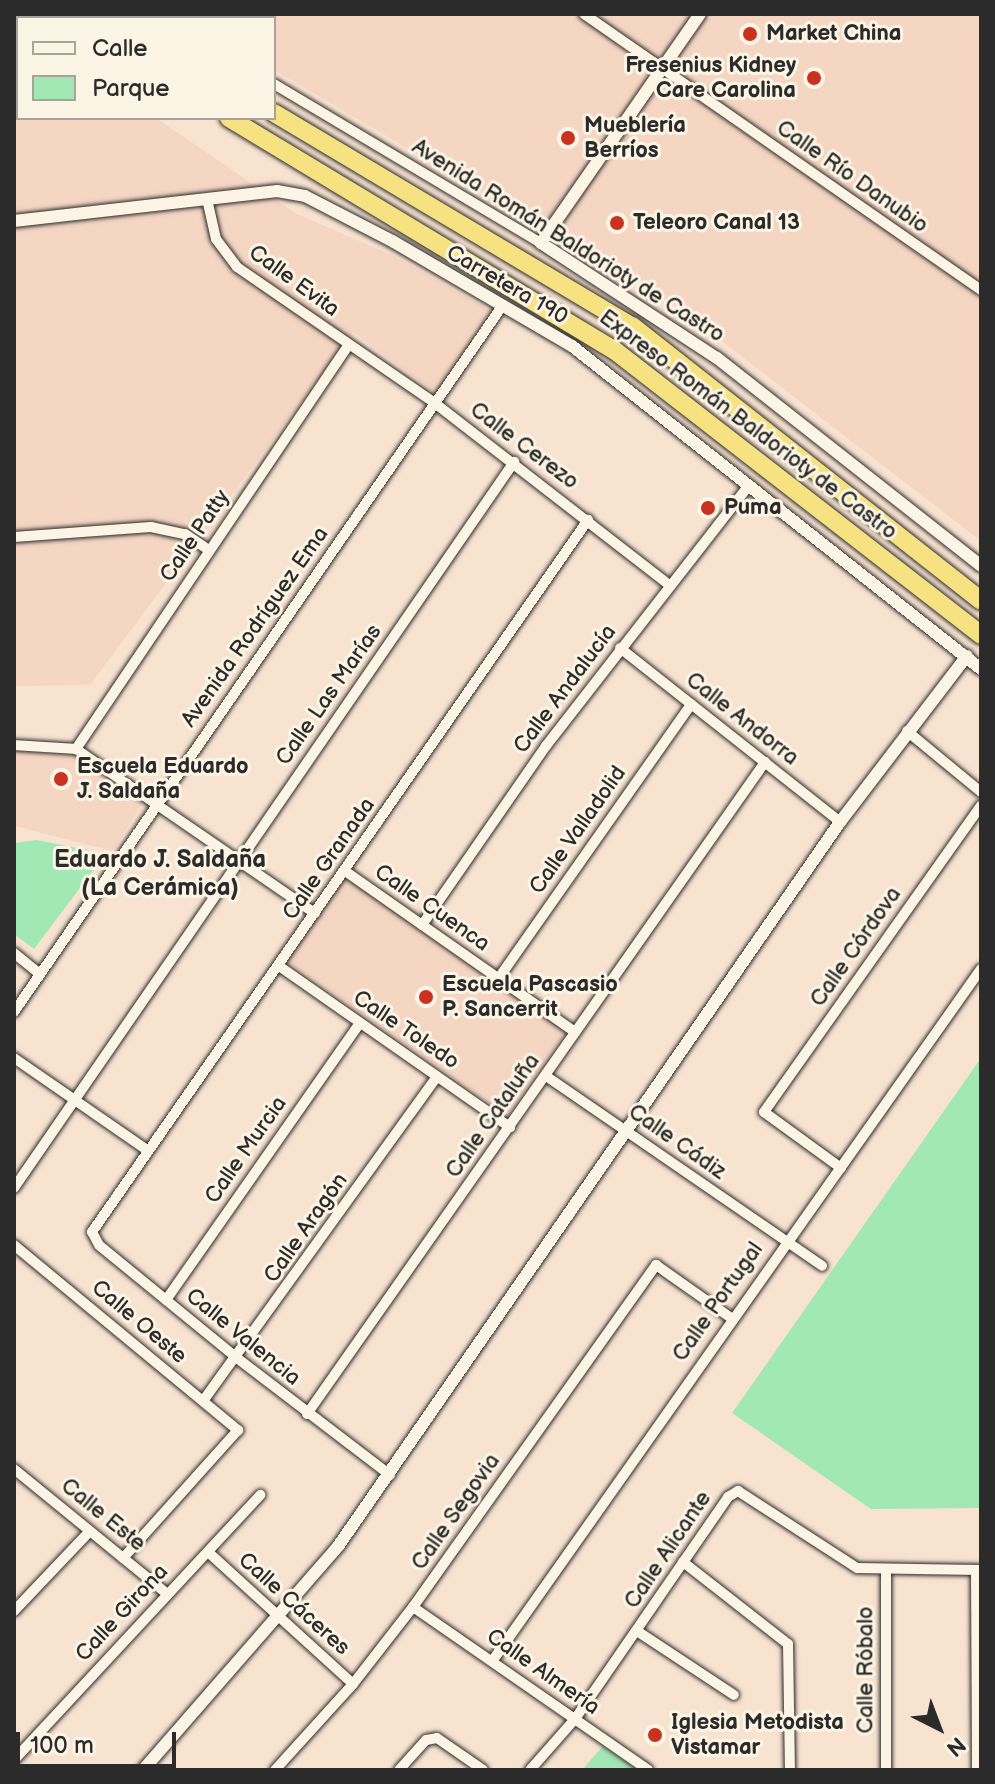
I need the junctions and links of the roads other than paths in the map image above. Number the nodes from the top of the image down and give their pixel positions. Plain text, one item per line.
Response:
1 (584, 14) edge
2 (700, 14) edge
3 (661, 69) junction
4 (276, 85) edge
5 (276, 114) edge
6 (232, 120) edge
7 (207, 199) junction
8 (14, 221) edge
9 (541, 243) junction
10 (981, 290) edge
11 (503, 305) junction
12 (349, 345) junction
13 (436, 404) junction
14 (514, 462) junction
15 (749, 485) junction
16 (588, 520) junction
17 (14, 537) edge
18 (209, 550) junction
19 (981, 566) edge
20 (669, 585) junction
21 (981, 601) edge
22 (981, 635) edge
23 (620, 648) junction
24 (967, 656) junction
25 (981, 669) edge
26 (691, 704) junction
27 (907, 731) junction
28 (14, 745) edge
29 (76, 749) junction
30 (765, 762) junction
31 (981, 792) edge
32 (156, 804) junction
33 (981, 806) edge
34 (840, 822) junction
35 (238, 861) junction
36 (345, 871) junction
37 (315, 913) junction
38 (422, 925) junction
39 (14, 953) edge
40 (279, 966) junction
41 (981, 969) edge
42 (39, 973) junction
43 (498, 979) junction
44 (14, 1012) edge
45 (359, 1024) junction
46 (575, 1032) junction
47 (14, 1058) edge
48 (437, 1076) junction
49 (546, 1076) junction
50 (72, 1098) junction
51 (510, 1127) junction
52 (628, 1131) junction
53 (147, 1150) junction
54 (841, 1168) junction
55 (14, 1188) edge
56 (101, 1218) joint
57 (785, 1241) junction
58 (14, 1245) edge
59 (822, 1266) dead end
60 (166, 1300) junction
61 (731, 1318) junction
62 (237, 1358) junction
63 (203, 1401) junction
64 (307, 1414) junction
65 (15, 1472) edge
66 (390, 1475) junction
67 (260, 1495) dead end
68 (90, 1531) junction
69 (208, 1552) junction
70 (123, 1558) junction
71 (683, 1562) junction
72 (886, 1570) junction
73 (979, 1570) edge
74 (166, 1593) junction
75 (413, 1607) junction
76 (14, 1611) edge
77 (279, 1618) junction
78 (637, 1631) junction
79 (493, 1660) junction
80 (353, 1684) junction
81 (734, 1695) dead end
82 (575, 1719) junction
83 (14, 1760) edge
84 (143, 1770) edge
85 (275, 1770) edge
86 (399, 1770) edge
87 (483, 1770) edge
88 (530, 1770) edge
89 (648, 1770) edge
90 (790, 1770) edge
91 (886, 1770) edge
92 (977, 1770) edge

1 - 3 street, Calle Río Danubio
2 - 3 street
3 - 9 street
3 - 10 street, Calle Río Danubio
4 - 9 street, Avenida Román Baldorioty de Castro
5 - 21 highway, Expreso Román Baldorioty de Castro
6 - 22 highway, Expreso Román Baldorioty de Castro
7 - 8 street, Carretera 190
7 - 11 street, Carretera 190
7 - 12 street, Calle Evita
9 - 19 street, Avenida Román Baldorioty de Castro
11 - 13 street, Avenida Rodríguez Ema
11 - 15 street, Carretera 190
12 - 13 street, Calle Cerezo
12 - 18 street, Calle Patty
13 - 14 street, Calle Cerezo
13 - 32 street, Avenida Rodríguez Ema
14 - 16 street, Calle Cerezo
14 - 35 street, Calle Las Marías
15 - 20 street, Calle Andalucía
15 - 24 street, Carretera 190
16 - 20 street, Calle Cerezo
16 - 36 street, Calle Granada
17 - 18 street
18 - 29 street, Calle Patty
20 - 23 street, Calle Andalucía
23 - 26 street, Calle Andorra
23 - 38 street, Calle Andalucía
24 - 25 street, Carretera 190
24 - 27 street
26 - 30 street, Calle Andorra
26 - 43 street, Calle Valladolid
27 - 31 street
27 - 34 street
28 - 29 street
29 - 32 street
30 - 34 street, Calle Andorra
30 - 46 street, Calle Cataluña
32 - 35 street
32 - 42 street, Avenida Rodríguez Ema
33 - 54 street, Calle Córdova
34 - 52 street
35 - 37 street
35 - 50 street, Calle Las Marías
36 - 37 street, Calle Granada
36 - 38 street, Calle Cuenca
37 - 40 street, Calle Granada
38 - 43 street, Calle Cuenca
39 - 42 street
40 - 45 street, Calle Toledo
40 - 53 street, Calle Granada
41 - 54 street, Calle Portugal
42 - 44 street, Avenida Rodríguez Ema
43 - 46 street, Calle Cuenca
45 - 48 street, Calle Toledo
45 - 60 street, Calle Murcia
46 - 49 street, Calle Cataluña
47 - 50 street
48 - 51 street, Calle Toledo
48 - 62 street, Calle Aragón
49 - 51 street, Calle Cataluña
49 - 52 street, Calle Cádiz
50 - 53 street
50 - 55 street, Calle Las Marías
51 - 64 street, Calle Cataluña
52 - 57 street, Calle Cádiz
52 - 66 street
53 - 56 street, Calle Granada
54 - 57 street, Calle Portugal
56 - 60 street, Calle Valencia
57 - 59 street, Calle Cádiz
57 - 61 street, Calle Portugal
58 - 63 street, Calle Oeste
60 - 62 street, Calle Valencia
61 - 75 street, Calle Segovia
61 - 79 street, Calle Portugal
62 - 63 street, Calle Aragón
62 - 64 street, Calle Valencia
63 - 70 street, Calle Oeste
64 - 66 street, Calle Valencia
65 - 68 street, Calle Este
66 - 77 street
67 - 69 street, Calle Girona
68 - 70 street, Calle Este
68 - 76 street
69 - 74 street, Calle Girona
69 - 77 street, Calle Cáceres
70 - 74 street, Calle Este
71 - 72 street, Calle Alicante
71 - 78 street, Calle Alicante
71 - 90 street
72 - 73 street, Calle Alicante
72 - 91 street, Calle Róbalo
73 - 92 street
74 - 83 street, Calle Girona
75 - 79 street, Calle Almería
75 - 80 street, Calle Segovia
77 - 80 street, Calle Cáceres
77 - 84 street
78 - 81 street
78 - 82 street, Calle Alicante
79 - 82 street, Calle Almería
80 - 85 street, Calle Segovia
82 - 88 street, Calle Alicante
82 - 89 street, Calle Almería
86 - 87 street

